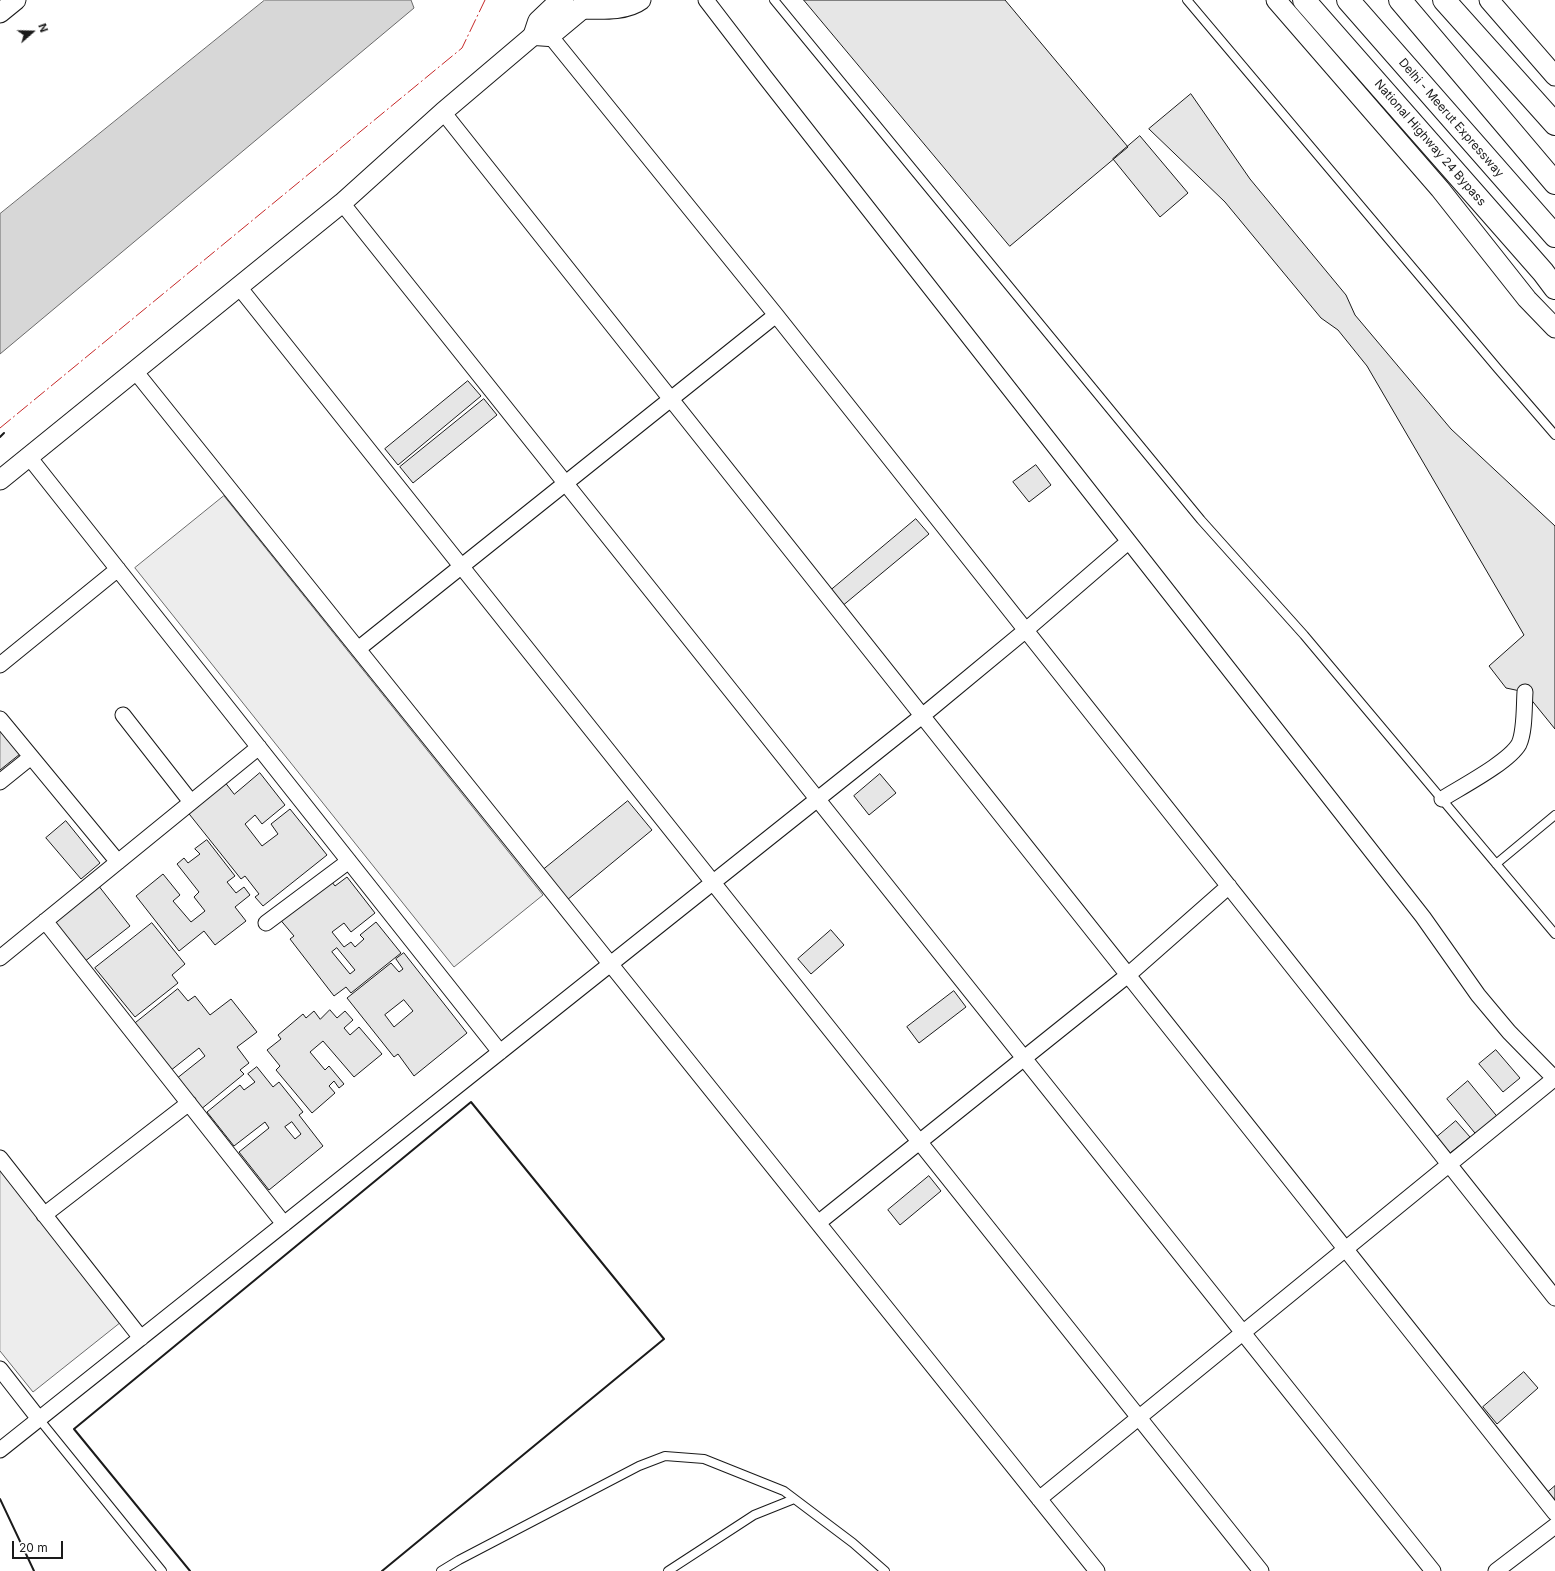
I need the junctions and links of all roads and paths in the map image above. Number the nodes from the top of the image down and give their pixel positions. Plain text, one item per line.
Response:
1 (16, 0) edge
2 (641, 0) edge
3 (706, 0) edge
4 (774, 0) edge
5 (1187, 0) edge
6 (1276, 0) edge
7 (1304, 0) edge
8 (1348, 0) edge
9 (1400, 0) edge
10 (1444, 0) edge
11 (1489, 0) edge
12 (577, 3) edge
13 (0, 12) edge
14 (541, 30) junction
15 (1555, 76) edge
16 (443, 112) junction
17 (1555, 124) edge
18 (1555, 183) edge
19 (342, 203) junction
20 (1555, 236) edge
21 (238, 287) junction
22 (1555, 288) edge
23 (776, 315) junction
24 (1555, 328) edge
25 (135, 371) junction
26 (670, 399) junction
27 (1555, 435) edge
28 (29, 457) junction
29 (0, 480) edge
30 (565, 483) junction
31 (1128, 542) junction
32 (461, 566) junction
33 (118, 570) junction
34 (1026, 630) junction
35 (358, 649) junction
36 (0, 665) edge
37 (1525, 692) dead end
38 (123, 715) dead end
39 (922, 716) junction
40 (0, 719) edge
41 (259, 747) junction
42 (31, 757) junction
43 (0, 782) edge
44 (818, 799) junction
45 (1442, 799) junction
46 (191, 802) junction
47 (1555, 815) edge
48 (349, 861) junction
49 (118, 862) junction
50 (1496, 864) junction
51 (713, 883) junction
52 (1229, 886) junction
53 (45, 921) junction
54 (266, 923) dead end
55 (1555, 934) edge
56 (0, 958) edge
57 (610, 964) junction
58 (1128, 975) junction
59 (500, 1052) junction
60 (1024, 1058) junction
61 (1555, 1079) edge
62 (189, 1103) junction
63 (919, 1142) junction
64 (0, 1158) edge
65 (1449, 1164) junction
66 (44, 1215) junction
67 (284, 1224) junction
68 (818, 1224) junction
69 (1346, 1249) junction
70 (1555, 1298) edge
71 (1243, 1332) junction
72 (141, 1338) junction
73 (0, 1369) edge
74 (1139, 1417) junction
75 (39, 1419) junction
76 (0, 1450) edge
77 (794, 1498) junction
78 (1039, 1499) junction
79 (1555, 1513) edge
80 (1555, 1526) edge
81 (162, 1571) edge
82 (441, 1571) edge
83 (668, 1571) edge
84 (885, 1571) edge
85 (1097, 1571) edge
86 (1261, 1571) edge
87 (1433, 1571) edge
88 (1496, 1571) edge

1 - 13 street
2 - 12 street
3 - 31 street
4 - 45 lane
5 - 27 lane
6 - 24 street
7 - 22 main road, National Highway 24 Bypass
8 - 20 main road, Delhi - Meerut Expressway
9 - 18 main road
10 - 17 main road
11 - 15 street
12 - 14 main road
14 - 16 street
14 - 23 street
16 - 19 street
16 - 26 street
19 - 21 street
19 - 30 street
21 - 25 street
21 - 32 street
23 - 26 street
23 - 34 street
25 - 28 street
25 - 35 street
26 - 30 street
26 - 39 street
28 - 29 street
28 - 33 street
30 - 32 street
30 - 44 street
31 - 34 street
31 - 61 street
32 - 35 street
32 - 51 street
33 - 36 street
33 - 41 street
34 - 39 street
34 - 52 street
35 - 57 street
37 - 45 street
38 - 46 street
39 - 44 street
39 - 58 street
40 - 42 street
41 - 46 street
41 - 48 street
42 - 43 street
42 - 49 street
44 - 51 street
44 - 60 street
45 - 50 lane
46 - 49 street
47 - 50 lane
48 - 54 street
48 - 59 street
49 - 53 street
50 - 55 lane
51 - 57 street
51 - 63 street
52 - 58 street
52 - 65 street
53 - 56 street
53 - 62 street
57 - 59 street
57 - 68 street
58 - 60 street
58 - 69 street
59 - 67 street
60 - 63 street
60 - 71 street
61 - 65 street
62 - 66 street
62 - 67 street
63 - 68 street
63 - 74 street
64 - 66 street
65 - 69 street
65 - 70 street
66 - 72 street
67 - 72 street
68 - 78 street
69 - 71 street
69 - 79 street
71 - 74 street
71 - 87 street
72 - 75 street
73 - 75 street
74 - 78 street
74 - 86 street
75 - 76 street
75 - 81 lane
77 - 82 lane
77 - 83 lane
77 - 84 lane
78 - 85 street
80 - 88 street

